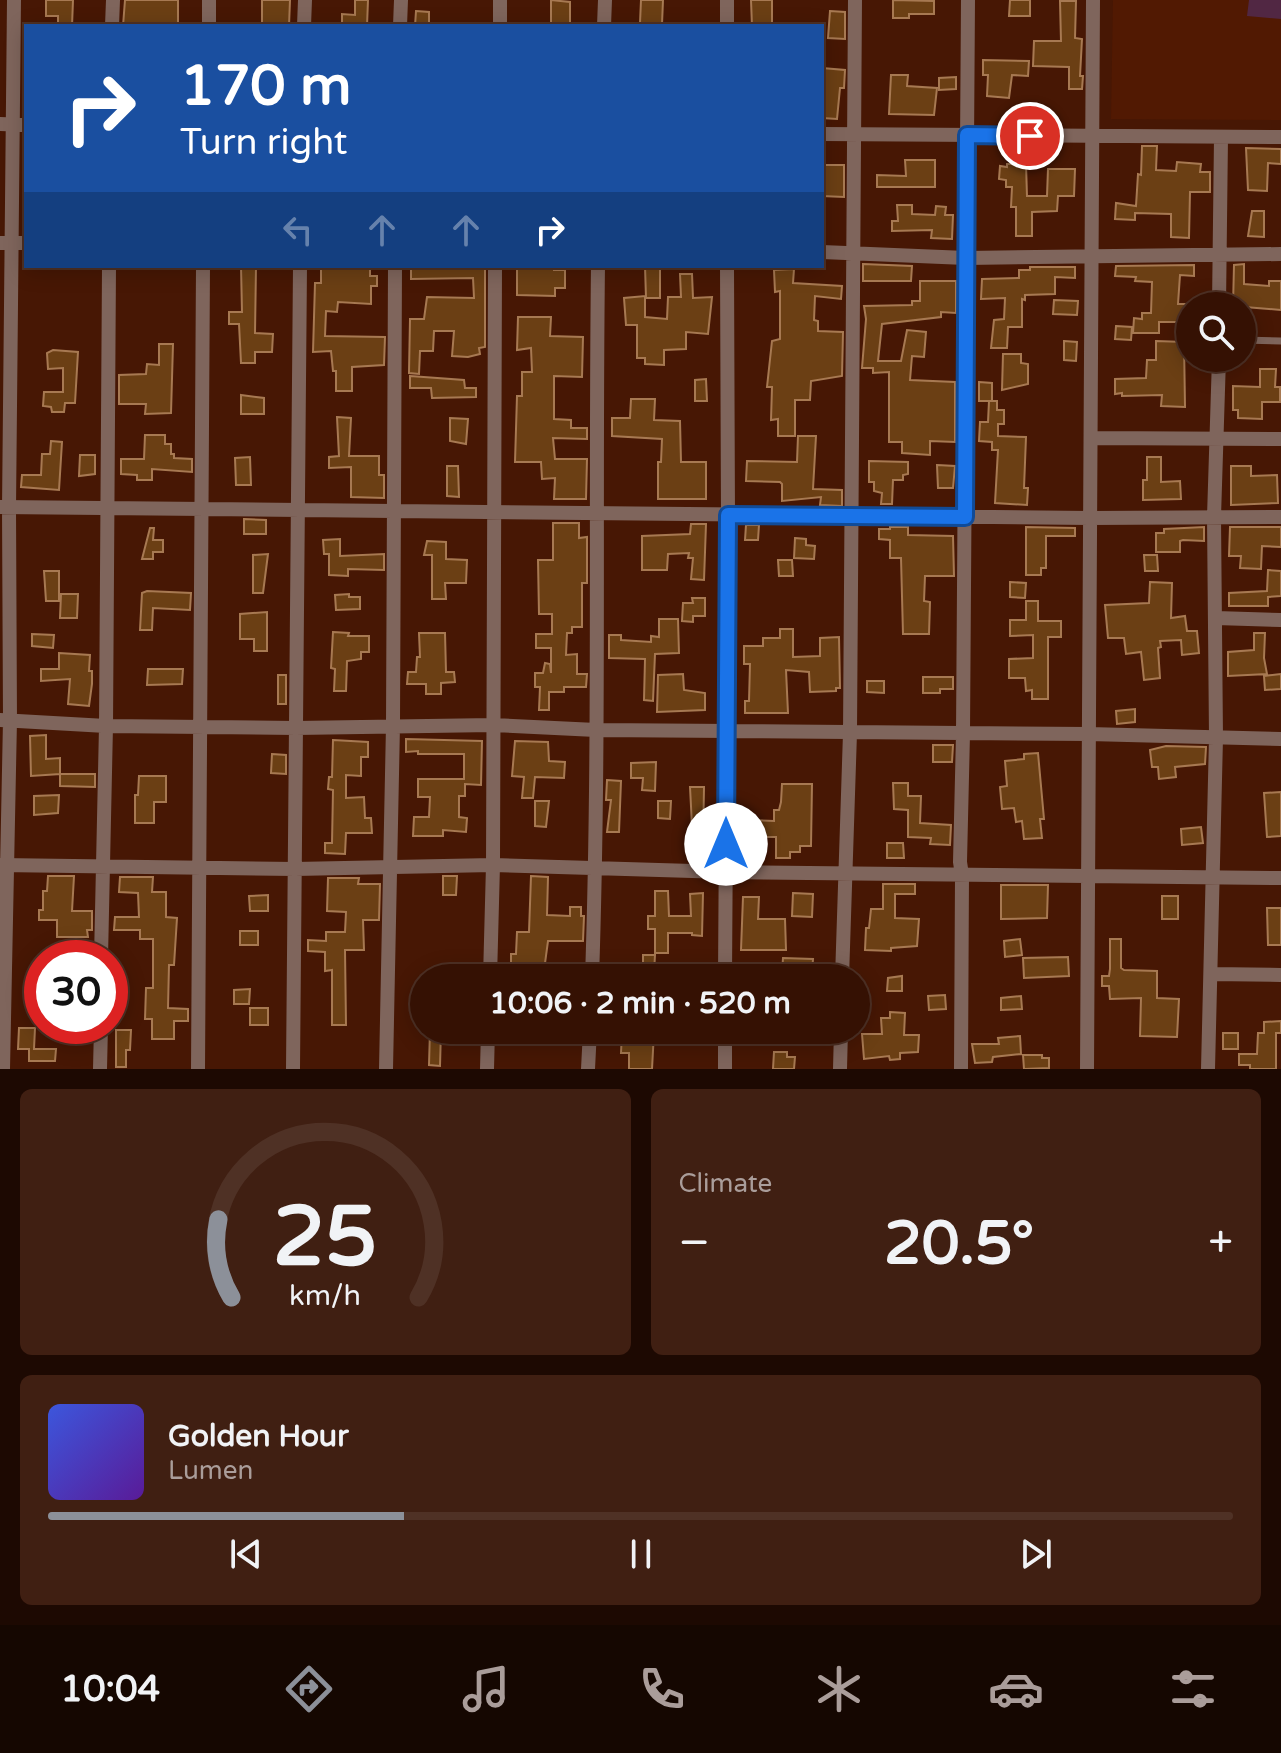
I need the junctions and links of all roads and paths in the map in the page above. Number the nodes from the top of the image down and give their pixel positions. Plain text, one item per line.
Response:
1 (14, 0) edge
2 (113, 0) edge
3 (209, 0) edge
4 (305, 0) edge
5 (401, 0) edge
6 (500, 0) edge
7 (605, 0) edge
8 (727, 0) edge
9 (855, 0) edge
10 (968, 0) edge
11 (1093, 0) edge
12 (112, 24) edge
13 (209, 24) edge
14 (304, 24) edge
15 (400, 24) edge
16 (500, 24) edge
17 (604, 24) edge
18 (727, 24) edge
19 (13, 124) edge
20 (824, 134) edge
21 (854, 135) junction
22 (967, 135) junction
23 (1092, 137) junction
24 (1221, 137) junction
25 (1281, 137) edge
26 (12, 243) edge
27 (824, 252) edge
28 (853, 252) junction
29 (1219, 253) junction
30 (1281, 254) edge
31 (1091, 257) junction
32 (966, 258) junction
33 (109, 268) edge
34 (203, 268) edge
35 (300, 268) edge
36 (395, 268) edge
37 (495, 268) edge
38 (598, 268) edge
39 (727, 268) edge
40 (1219, 292) edge
41 (1256, 340) edge
42 (1281, 341) edge
43 (1219, 372) edge
44 (1092, 438) junction
45 (1217, 439) junction
46 (1281, 439) edge
47 (4, 508) edge
48 (106, 509) junction
49 (202, 510) junction
50 (298, 511) junction
51 (392, 512) junction
52 (492, 513) junction
53 (595, 514) junction
54 (728, 515) junction
55 (851, 516) junction
56 (965, 517) junction
57 (1214, 517) junction
58 (1281, 517) edge
59 (1090, 518) junction
60 (1216, 618) junction
61 (1281, 620) edge
62 (5, 720) edge
63 (393, 725) junction
64 (493, 725) junction
65 (106, 726) junction
66 (200, 727) junction
67 (296, 728) junction
68 (596, 730) junction
69 (726, 732) junction
70 (850, 733) junction
71 (963, 734) junction
72 (1089, 734) junction
73 (1216, 738) junction
74 (1281, 739) edge
75 (493, 865) junction
76 (3, 866) edge
77 (391, 866) junction
78 (102, 867) junction
79 (595, 867) junction
80 (199, 868) junction
81 (295, 869) junction
82 (726, 872) junction
83 (846, 874) junction
84 (962, 875) junction
85 (1088, 876) junction
86 (1214, 878) junction
87 (1281, 878) edge
88 (101, 940) edge
89 (490, 964) edge
90 (592, 964) edge
91 (725, 964) edge
92 (843, 964) edge
93 (1211, 974) junction
94 (1281, 975) edge
95 (101, 1044) edge
96 (488, 1044) edge
97 (589, 1044) edge
98 (725, 1044) edge
99 (841, 1044) edge
100 (3, 1069) edge
101 (100, 1069) edge
102 (198, 1069) edge
103 (293, 1069) edge
104 (386, 1069) edge
105 (487, 1069) edge
106 (588, 1069) edge
107 (725, 1069) edge
108 (840, 1069) edge
109 (961, 1069) edge
110 (1087, 1069) edge
111 (1208, 1069) edge

1 - 19 street
2 - 12 street
3 - 13 street
4 - 14 street
5 - 15 street
6 - 16 street
7 - 17 street
8 - 18 street
9 - 21 street
10 - 22 street
11 - 23 street
19 - 26 street
20 - 21 street
21 - 22 street
21 - 28 street
22 - 23 street
22 - 32 street
23 - 24 street
23 - 31 street
24 - 25 street
24 - 29 street
26 - 47 street
27 - 28 street
28 - 32 street
28 - 55 street
29 - 30 street
29 - 31 street
29 - 40 street
31 - 32 street
31 - 44 street
32 - 56 street
33 - 48 street
34 - 49 street
35 - 50 street
36 - 51 street
37 - 52 street
38 - 53 street
39 - 54 street
41 - 42 lane
43 - 45 street
44 - 45 street
44 - 59 street
45 - 46 street
45 - 57 street
47 - 48 street
47 - 62 street
48 - 49 street
48 - 65 street
49 - 50 street
49 - 66 street
50 - 51 street
50 - 67 street
51 - 52 street
51 - 63 street
52 - 53 street
52 - 64 street
53 - 54 street
53 - 68 street
54 - 55 street
54 - 69 street
55 - 56 street
55 - 70 street
56 - 59 street
56 - 71 street
57 - 58 street
57 - 59 street
57 - 60 street
59 - 72 street
60 - 61 street
60 - 73 street
62 - 65 street
62 - 76 street
63 - 64 street
63 - 67 street
63 - 77 street
64 - 68 street
64 - 75 street
65 - 66 street
65 - 78 street
66 - 67 street
66 - 80 street
67 - 81 street
68 - 69 street
68 - 79 street
69 - 70 street
69 - 82 street
70 - 71 street
70 - 83 street
71 - 72 street
71 - 84 street
72 - 73 street
72 - 85 street
73 - 74 street
73 - 86 street
75 - 77 street
75 - 79 street
75 - 89 street
76 - 78 street
76 - 100 street
77 - 81 street
77 - 104 street
78 - 80 street
78 - 88 street
79 - 82 street
79 - 90 street
80 - 81 street
80 - 102 street
81 - 103 street
82 - 83 street
82 - 91 street
83 - 84 street
83 - 92 street
84 - 85 street
84 - 109 street
85 - 86 street
85 - 110 street
86 - 87 street
86 - 93 street
93 - 94 street
93 - 111 street
95 - 101 street
96 - 105 street
97 - 106 street
98 - 107 street
99 - 108 street

